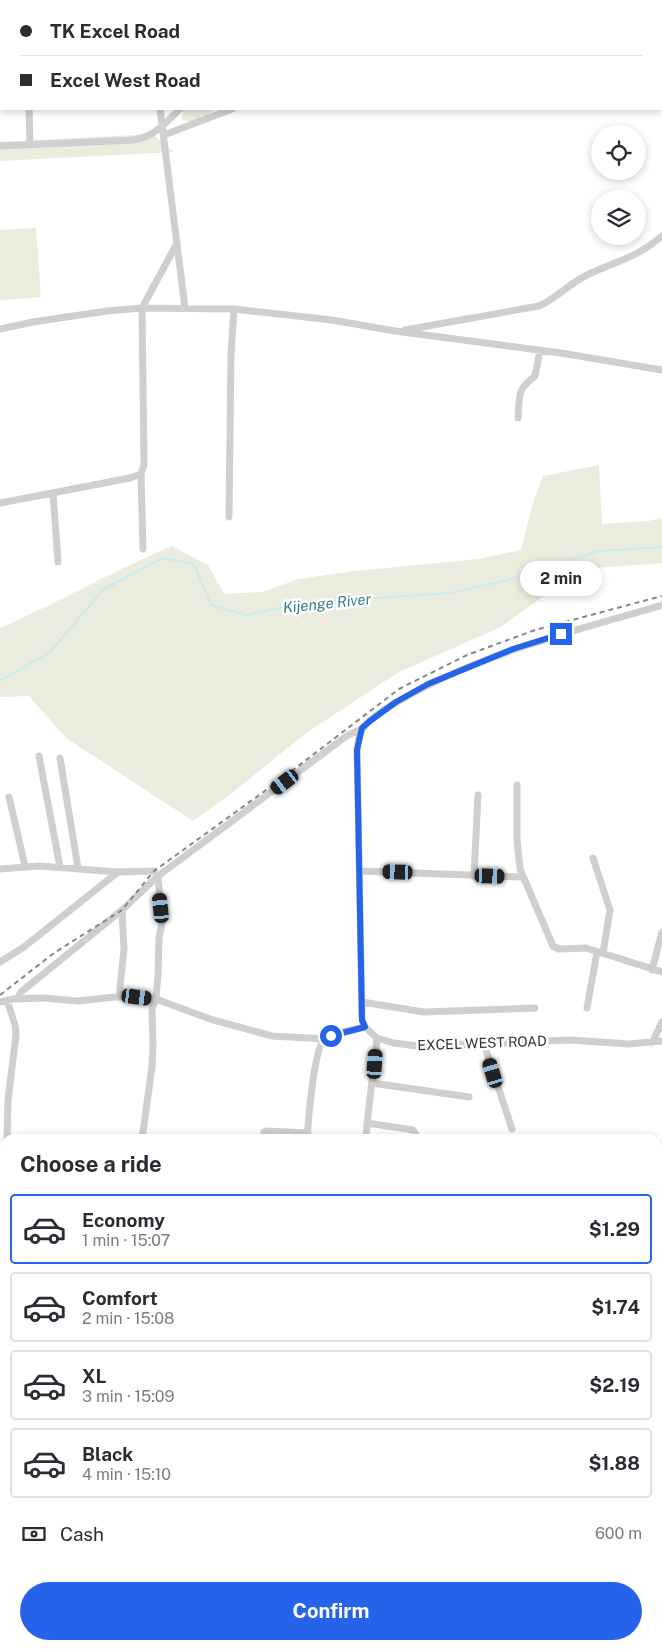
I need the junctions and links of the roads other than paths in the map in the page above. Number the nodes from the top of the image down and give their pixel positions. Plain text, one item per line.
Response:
1 (29, 110) edge
2 (160, 110) edge
3 (179, 110) edge
4 (229, 110) edge
5 (162, 126) junction
6 (164, 135) junction
7 (30, 144) junction
8 (0, 146) edge
9 (662, 236) edge
10 (177, 242) junction
11 (142, 308) junction
12 (185, 308) junction
13 (234, 309) junction
14 (0, 329) edge
15 (395, 331) junction
16 (540, 350) junction
17 (662, 370) edge
18 (518, 418) dead end
19 (141, 474) junction
20 (53, 493) junction
21 (0, 503) edge
22 (229, 517) dead end
23 (143, 549) dead end
24 (58, 562) dead end
25 (662, 605) edge
26 (362, 728) junction
27 (40, 756) dead end
28 (60, 758) dead end
29 (517, 785) dead end
30 (478, 795) dead end
31 (9, 797) dead end
32 (593, 858) dead end
33 (25, 866) junction
34 (60, 867) junction
35 (78, 868) junction
36 (0, 869) edge
37 (360, 871) junction
38 (118, 872) junction
39 (156, 874) junction
40 (474, 876) junction
41 (523, 877) junction
42 (122, 910) junction
43 (662, 932) edge
44 (600, 952) junction
45 (0, 962) edge
46 (652, 970) junction
47 (662, 972) edge
48 (119, 997) junction
49 (17, 999) junction
50 (156, 999) junction
51 (3, 1001) edge
52 (362, 1002) junction
53 (535, 1008) dead end
54 (587, 1008) dead end
55 (662, 1022) edge
56 (365, 1027) junction
57 (377, 1038) junction
58 (326, 1039) junction
59 (662, 1041) edge
60 (652, 1043) junction
61 (484, 1044) junction
62 (372, 1083) junction
63 (469, 1097) dead end
64 (8, 1100) junction
65 (0, 1104) edge
66 (367, 1123) junction
67 (512, 1129) dead end
68 (7, 1134) edge
69 (143, 1134) edge
70 (264, 1134) edge
71 (294, 1134) edge
72 (308, 1134) edge
73 (366, 1134) edge
74 (416, 1134) edge

1 - 7 street
2 - 5 street
3 - 5 street
4 - 6 street
5 - 6 street
5 - 7 street
6 - 10 street
7 - 8 street
9 - 15 street
10 - 11 street
10 - 12 street
11 - 12 street
11 - 14 street
11 - 19 street
12 - 13 street
13 - 15 street
13 - 22 street
15 - 16 street
16 - 17 street
16 - 18 street
19 - 20 street
19 - 23 street
20 - 21 street
20 - 24 street
25 - 26 street
26 - 37 street
26 - 39 street
27 - 34 street
28 - 35 street
29 - 41 street
30 - 40 street
31 - 33 street
32 - 44 street
33 - 34 street
33 - 36 street
34 - 35 street
35 - 38 street
37 - 40 street
37 - 52 street
38 - 39 street
38 - 45 street
39 - 42 street
39 - 50 street
40 - 41 street
41 - 44 street
42 - 48 street
42 - 49 street
43 - 46 street
44 - 46 street
44 - 54 street
46 - 47 street
48 - 49 street
48 - 50 street
49 - 51 street
50 - 58 street
50 - 69 street
51 - 64 street
52 - 53 street
52 - 56 street
55 - 60 street
56 - 57 street, EXCEL WEST ROAD
56 - 58 street
57 - 61 street, EXCEL WEST ROAD
57 - 62 street
58 - 72 street
59 - 60 street, EXCEL WEST ROAD
60 - 61 street, EXCEL WEST ROAD
61 - 67 street
62 - 63 street
62 - 66 street
64 - 65 street
64 - 68 street
66 - 73 street
66 - 74 street
70 - 71 street

